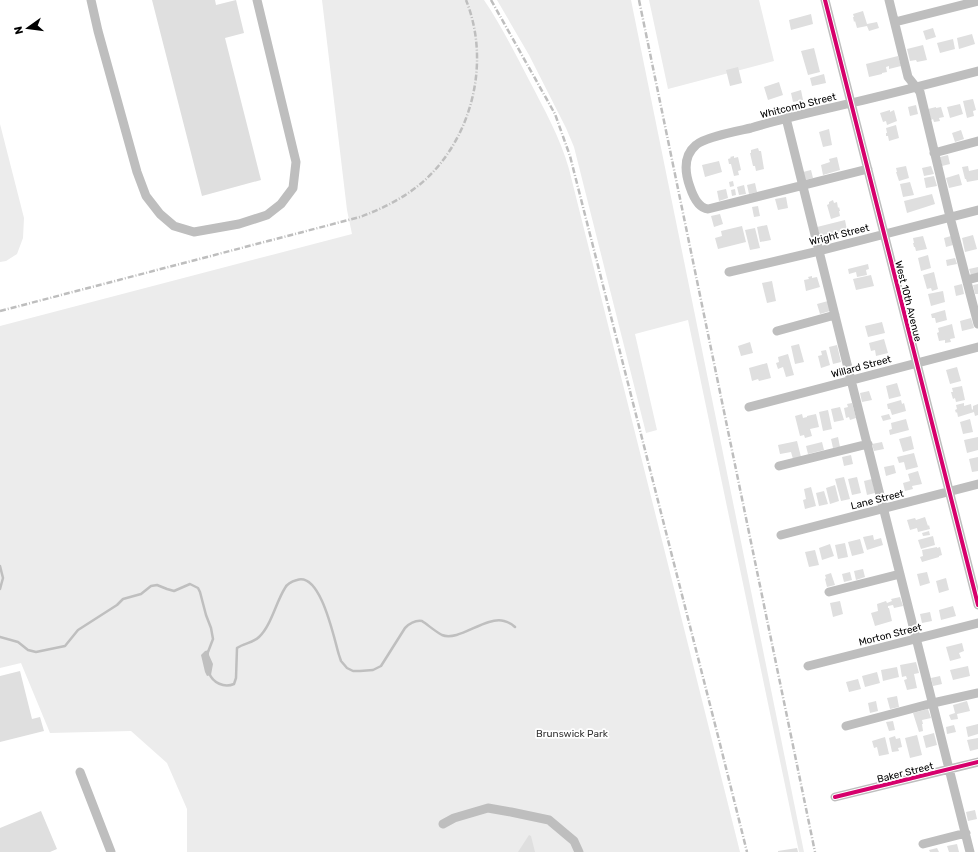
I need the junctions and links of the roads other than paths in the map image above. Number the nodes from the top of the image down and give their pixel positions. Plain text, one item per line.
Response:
1 (91, 0) edge
2 (257, 0) edge
3 (825, 0) edge
4 (890, 0) edge
5 (978, 1) edge
6 (895, 22) junction
7 (978, 70) edge
8 (916, 87) junction
9 (852, 103) junction
10 (786, 118) junction
11 (978, 141) edge
12 (934, 152) junction
13 (868, 169) junction
14 (802, 186) junction
15 (978, 210) edge
16 (950, 217) junction
17 (885, 234) junction
18 (819, 251) junction
19 (729, 272) dead end
20 (978, 277) edge
21 (967, 280) junction
22 (835, 316) junction
23 (978, 324) edge
24 (777, 330) dead end
25 (978, 347) edge
26 (917, 363) junction
27 (851, 380) junction
28 (749, 407) dead end
29 (868, 444) junction
30 (779, 466) dead end
31 (978, 484) edge
32 (949, 492) junction
33 (884, 508) junction
34 (781, 534) dead end
35 (900, 574) junction
36 (829, 592) dead end
37 (978, 605) edge
38 (978, 623) edge
39 (917, 639) junction
40 (808, 666) dead end
41 (978, 692) edge
42 (933, 703) junction
43 (846, 726) dead end
44 (978, 762) edge
45 (949, 769) junction
46 (80, 772) dead end
47 (835, 797) dead end
48 (443, 824) dead end
49 (966, 833) junction
50 (923, 844) dead end
51 (112, 852) edge
52 (579, 852) edge
53 (970, 852) edge

1 - 2 street
3 - 9 street, West 10th Avenue
4 - 6 street
5 - 6 street
6 - 8 street
7 - 8 street, Whitcomb Street
8 - 9 street, Whitcomb Street
8 - 12 street
9 - 10 street, Whitcomb Street
9 - 13 street, West 10th Avenue
10 - 14 street
10 - 14 street, Whitcomb Street
11 - 12 street
12 - 16 street
13 - 14 street
13 - 17 street, West 10th Avenue
14 - 18 street
15 - 16 street, Wright Street
16 - 17 street, Wright Street
16 - 21 street
17 - 18 street, Wright Street
17 - 26 street, West 10th Avenue
18 - 19 street, Wright Street
18 - 22 street
20 - 21 street
21 - 23 street
22 - 24 street
22 - 27 street
25 - 26 street, Willard Street
26 - 27 street, Willard Street
26 - 32 street, West 10th Avenue
27 - 28 street, Willard Street
27 - 29 street
29 - 30 street
29 - 33 street
31 - 32 street, Lane Street
32 - 33 street, Lane Street
32 - 37 street, West 10th Avenue
33 - 34 street, Lane Street
33 - 35 street
35 - 36 street
35 - 39 street
38 - 39 street, Morton Street
39 - 40 street, Morton Street
39 - 42 street
41 - 42 street
42 - 43 street
42 - 45 street
44 - 45 street, Baker Street
45 - 47 street, Baker Street
45 - 49 street
46 - 51 street
48 - 52 street
49 - 50 street
49 - 53 street

